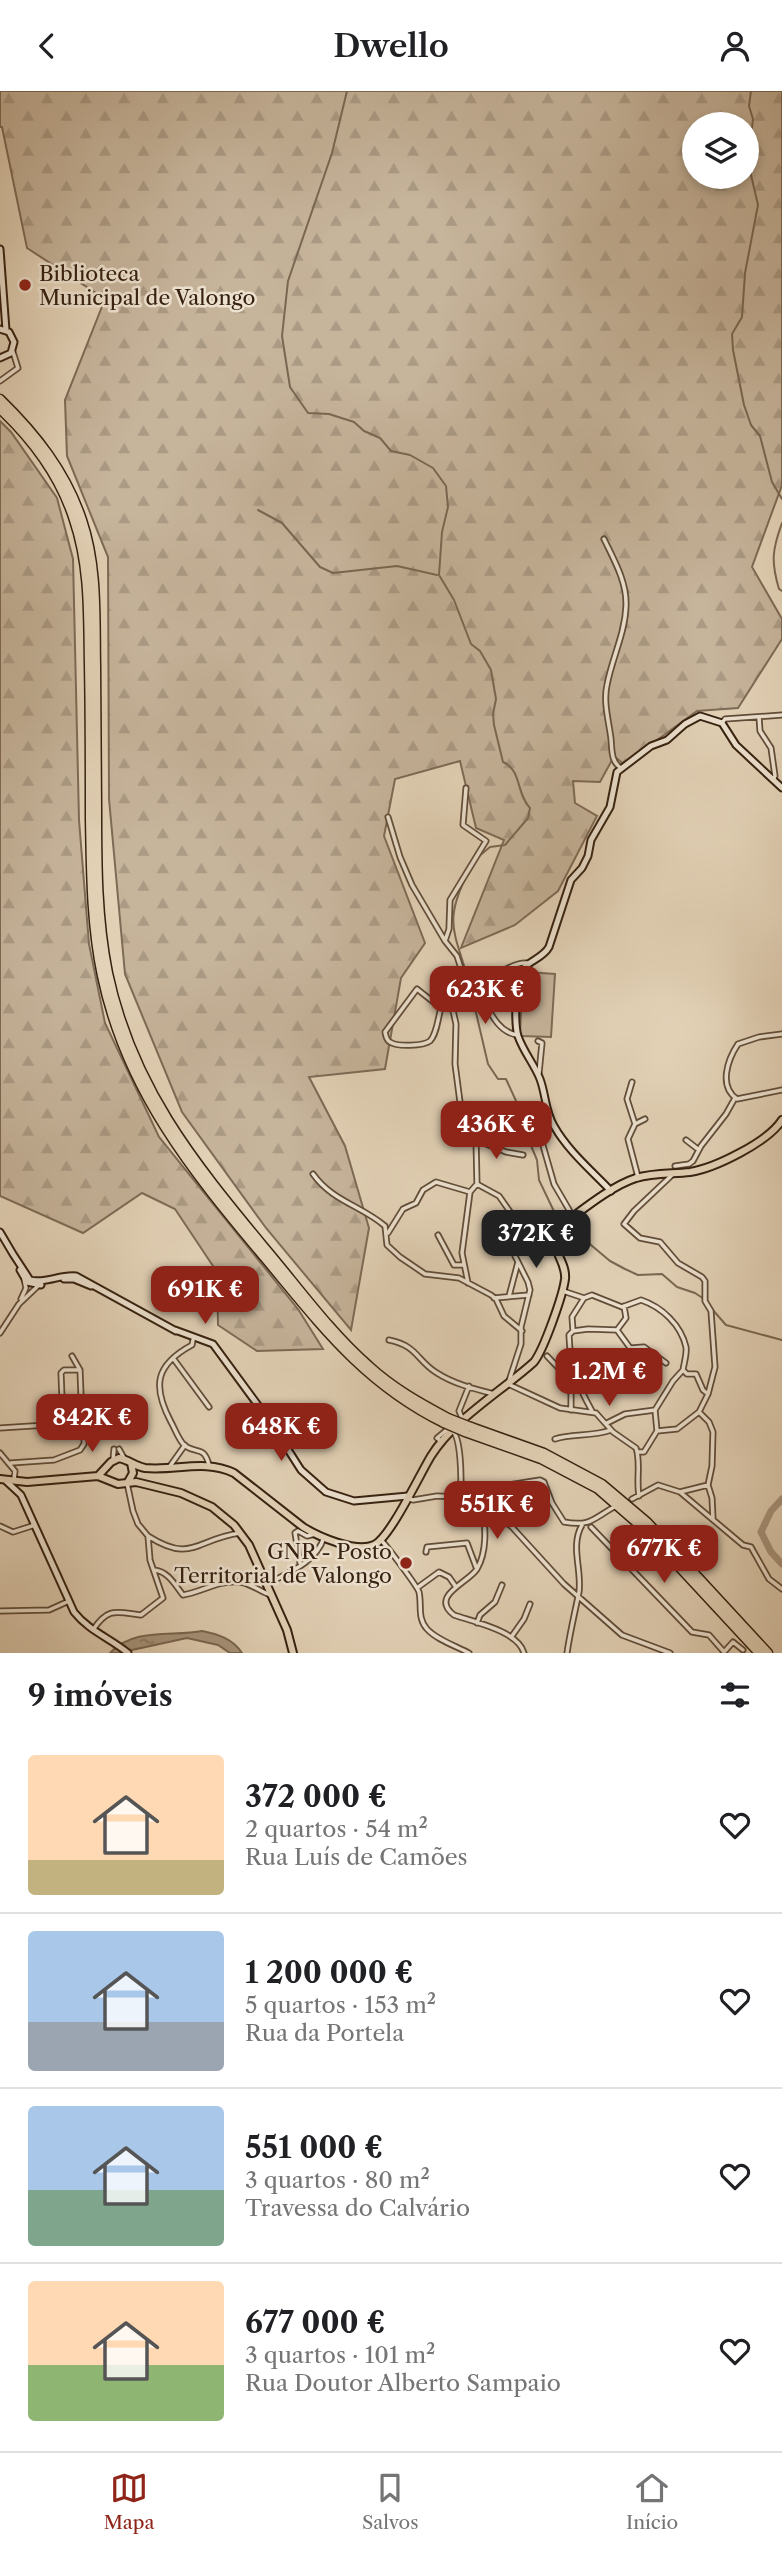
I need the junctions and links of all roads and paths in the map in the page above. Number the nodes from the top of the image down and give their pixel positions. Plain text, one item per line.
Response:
1 (0, 250) edge
2 (3, 330) edge
3 (12, 350) junction
4 (0, 358) edge
5 (0, 381) edge
6 (0, 399) edge
7 (0, 408) edge
8 (604, 539) dead end
9 (782, 715) edge
10 (759, 717) junction
11 (722, 723) junction
12 (621, 768) junction
13 (773, 780) junction
14 (466, 788) dead end
15 (782, 788) edge
16 (388, 817) dead end
17 (445, 941) junction
18 (528, 964) junction
19 (501, 974) junction
20 (466, 984) junction
21 (477, 989) junction
22 (517, 997) junction
23 (441, 1008) junction
24 (453, 1009) junction
25 (782, 1034) edge
26 (518, 1035) junction
27 (538, 1041) dead end
28 (538, 1075) junction
29 (632, 1082) dead end
30 (782, 1090) edge
31 (735, 1098) junction
32 (645, 1119) dead end
33 (782, 1120) edge
34 (635, 1124) junction
35 (476, 1140) junction
36 (686, 1140) dead end
37 (542, 1142) dead end
38 (699, 1150) junction
39 (523, 1155) dead end
40 (674, 1170) junction
41 (313, 1174) dead end
42 (638, 1177) junction
43 (477, 1184) junction
44 (611, 1191) junction
45 (470, 1192) junction
46 (573, 1217) junction
47 (1, 1233) edge
48 (388, 1235) junction
49 (438, 1235) dead end
50 (518, 1262) junction
51 (463, 1265) junction
52 (468, 1283) junction
53 (31, 1284) junction
54 (561, 1290) junction
55 (529, 1295) junction
56 (509, 1296) junction
57 (494, 1298) junction
58 (584, 1298) junction
59 (624, 1306) junction
60 (617, 1330) junction
61 (522, 1331) junction
62 (573, 1331) junction
63 (0, 1333) edge
64 (193, 1338) junction
65 (388, 1340) dead end
66 (216, 1348) junction
67 (631, 1348) junction
68 (72, 1356) dead end
69 (547, 1356) dead end
70 (173, 1358) junction
71 (666, 1363) dead end
72 (636, 1367) dead end
73 (80, 1370) junction
74 (683, 1370) junction
75 (573, 1380) junction
76 (508, 1384) junction
77 (468, 1386) junction
78 (708, 1394) junction
79 (496, 1395) junction
80 (209, 1406) dead end
81 (571, 1410) junction
82 (655, 1410) junction
83 (592, 1411) junction
84 (699, 1412) junction
85 (462, 1419) junction
86 (446, 1420) junction
87 (607, 1423) junction
88 (0, 1428) edge
89 (468, 1430) junction
90 (611, 1430) junction
91 (452, 1431) junction
92 (657, 1431) junction
93 (441, 1439) junction
94 (555, 1439) dead end
95 (185, 1445) junction
96 (459, 1446) junction
97 (638, 1452) junction
98 (0, 1453) edge
99 (124, 1458) junction
100 (113, 1460) junction
101 (11, 1463) junction
102 (131, 1463) junction
103 (209, 1465) junction
104 (108, 1468) junction
105 (147, 1468) junction
106 (169, 1468) junction
107 (133, 1474) junction
108 (99, 1476) junction
109 (3, 1480) edge
110 (127, 1482) junction
111 (17, 1483) junction
112 (115, 1483) junction
113 (149, 1484) junction
114 (708, 1485) junction
115 (127, 1492) junction
116 (680, 1492) junction
117 (639, 1496) junction
118 (461, 1497) junction
119 (632, 1499) dead end
120 (401, 1500) junction
121 (616, 1506) dead end
122 (482, 1508) junction
123 (713, 1519) junction
124 (582, 1524) junction
125 (0, 1525) edge
126 (35, 1525) junction
127 (591, 1527) dead end
128 (241, 1533) junction
129 (315, 1534) junction
130 (148, 1536) junction
131 (324, 1537) junction
132 (381, 1540) junction
133 (426, 1552) dead end
134 (300, 1563) junction
135 (477, 1569) junction
136 (154, 1570) junction
137 (267, 1584) junction
138 (502, 1585) dead end
139 (456, 1587) junction
140 (417, 1588) junction
141 (782, 1589) edge
142 (271, 1595) junction
143 (577, 1596) junction
144 (69, 1600) junction
145 (530, 1604) dead end
146 (0, 1612) edge
147 (477, 1623) junction
148 (93, 1630) junction
149 (512, 1636) junction
150 (743, 1650) dead end
151 (128, 1653) edge
152 (293, 1653) edge
153 (469, 1653) edge
154 (524, 1653) edge
155 (567, 1653) edge
156 (670, 1653) edge
157 (724, 1653) edge
158 (759, 1653) edge
159 (768, 1653) edge

1 - 2 street
2 - 3 street
3 - 4 street
3 - 5 street
6 - 86 highway
7 - 86 highway
8 - 12 street
9 - 10 street
10 - 11 street
10 - 13 street
11 - 12 street
11 - 13 street
12 - 18 street
13 - 15 street
14 - 17 street
16 - 17 street
17 - 20 street
18 - 19 street
18 - 22 street
19 - 21 street
19 - 22 street
20 - 21 street
20 - 24 street
21 - 26 street
22 - 26 street
23 - 23 street
23 - 24 street
24 - 35 street
25 - 31 street
26 - 28 street
27 - 28 street
28 - 44 street
29 - 34 street
30 - 31 street
31 - 38 street
32 - 34 street
33 - 40 main road
34 - 42 street
35 - 39 street
35 - 43 street
36 - 38 street
37 - 46 street
38 - 40 street
40 - 42 main road
40 - 78 street
41 - 48 street
42 - 44 main road
43 - 45 street
43 - 50 street
44 - 46 main road
45 - 48 street
45 - 51 street
46 - 54 main road
47 - 53 street
48 - 52 street
49 - 51 street
50 - 55 street
50 - 56 street
51 - 52 street
52 - 57 street
53 - 63 street
53 - 64 street
54 - 58 street
54 - 76 main road
55 - 56 street
55 - 61 street
56 - 57 street
57 - 61 street
58 - 59 street
58 - 62 street
59 - 60 street
59 - 74 street
60 - 62 street
60 - 67 street
61 - 76 street
62 - 75 street
64 - 66 street
64 - 66 street
64 - 70 street
65 - 77 street
66 - 120 street
67 - 71 street
67 - 72 street
68 - 73 street
69 - 75 street
70 - 80 street
70 - 95 street
73 - 88 street
73 - 101 street
74 - 78 street
74 - 82 street
75 - 81 street
75 - 83 street
76 - 79 main road
76 - 81 street
77 - 79 street
77 - 85 street
78 - 84 street
79 - 85 main road
81 - 83 street
82 - 87 street
82 - 92 street
83 - 87 street
84 - 92 street
84 - 114 street
85 - 91 main road
85 - 93 street
86 - 89 highway, bridge
87 - 90 street
89 - 158 highway
89 - 159 highway
90 - 94 street
90 - 97 street
91 - 93 main road
91 - 96 street
92 - 97 street
93 - 96 street
93 - 120 main road
95 - 103 street
95 - 106 street
96 - 118 street
97 - 117 street
98 - 101 street
99 - 100 main road
99 - 100 street
99 - 102 main road
100 - 104 main road
101 - 111 street
102 - 105 main road
102 - 107 main road
103 - 106 main road
103 - 129 main road
104 - 108 main road
104 - 112 main road
105 - 106 main road
105 - 107 main road
105 - 113 main road
107 - 110 main road
107 - 113 main road
108 - 111 main road
108 - 112 main road
109 - 111 main road
110 - 112 main road
110 - 113 main road
110 - 115 street
111 - 126 street
112 - 115 street
113 - 128 main road
114 - 116 street
114 - 123 street
115 - 130 street
116 - 117 street
116 - 123 street
117 - 119 street
118 - 120 street
118 - 122 street
120 - 132 main road
121 - 124 street
122 - 124 street
122 - 135 street
122 - 143 street
123 - 141 street
124 - 143 street
125 - 126 street
126 - 144 street
127 - 157 street
128 - 130 street
128 - 137 main road
129 - 131 main road
129 - 134 street
130 - 136 street
131 - 132 main road
131 - 134 street
132 - 140 street
133 - 135 street
134 - 137 street
135 - 139 street
136 - 142 street
136 - 148 street
137 - 142 main road
138 - 147 street
139 - 140 street
139 - 147 street
140 - 153 street
142 - 152 main road
143 - 155 street
143 - 156 street
144 - 146 street
144 - 148 street
145 - 149 street
147 - 149 street
148 - 151 street
149 - 154 street
150 - 157 street

